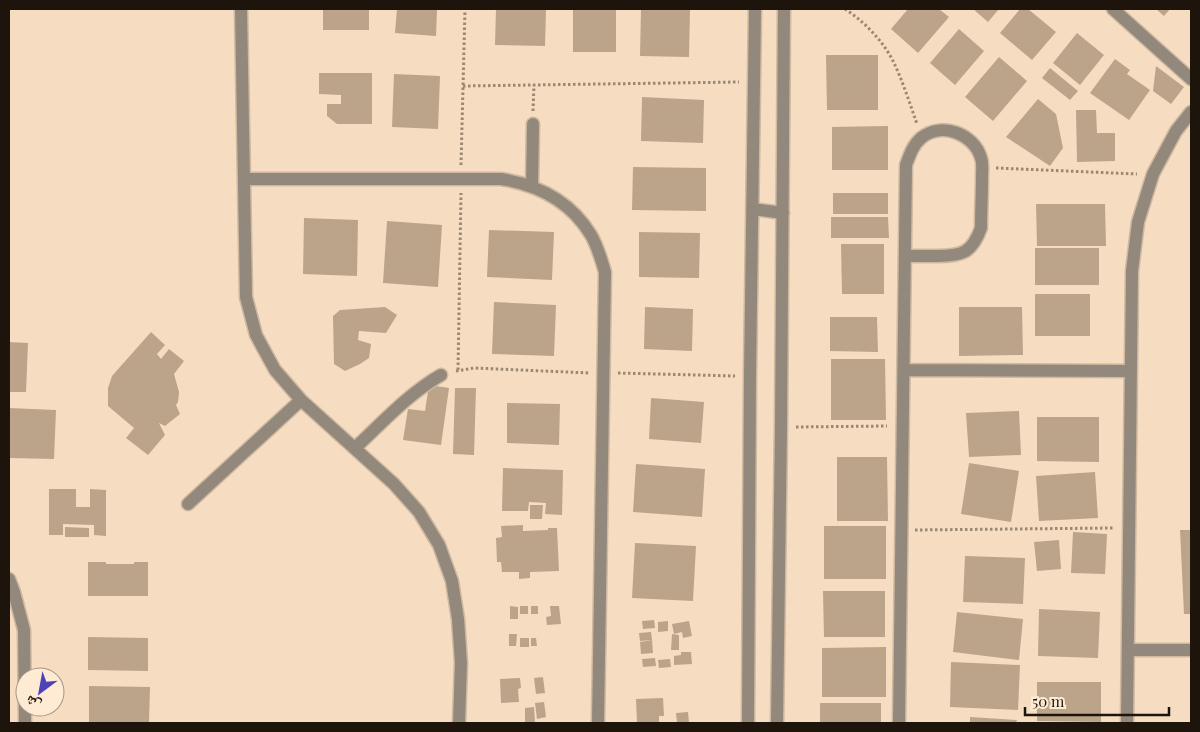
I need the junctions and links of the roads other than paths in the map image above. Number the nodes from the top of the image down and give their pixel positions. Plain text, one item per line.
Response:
1 (241, 9) edge
2 (755, 9) edge
3 (784, 9) edge
4 (1113, 9) edge
5 (1191, 78) edge
6 (1191, 112) edge
7 (533, 124) road end
8 (244, 180) junction
9 (532, 186) junction
10 (753, 209) junction
11 (783, 213) junction
12 (905, 256) junction
13 (904, 370) junction
14 (1131, 371) junction
15 (441, 375) dead end
16 (301, 400) junction
17 (355, 448) junction
18 (188, 504) dead end
19 (9, 579) edge
20 (1129, 650) junction
21 (1191, 650) edge
22 (25, 723) edge
23 (459, 723) edge
24 (598, 723) edge
25 (748, 723) edge
26 (777, 723) edge
27 (899, 723) edge
28 (1127, 723) edge

1 - 8 street
2 - 10 street
3 - 11 street
4 - 5 street
6 - 14 street
7 - 9 street
8 - 9 street
8 - 16 street
9 - 24 street
10 - 11 street
10 - 25 street
11 - 26 street
12 - 12 street
12 - 13 street
13 - 14 street
13 - 27 street
14 - 20 street
15 - 17 street
16 - 17 street
16 - 18 street
17 - 23 street
19 - 22 street
20 - 21 street
20 - 28 street

